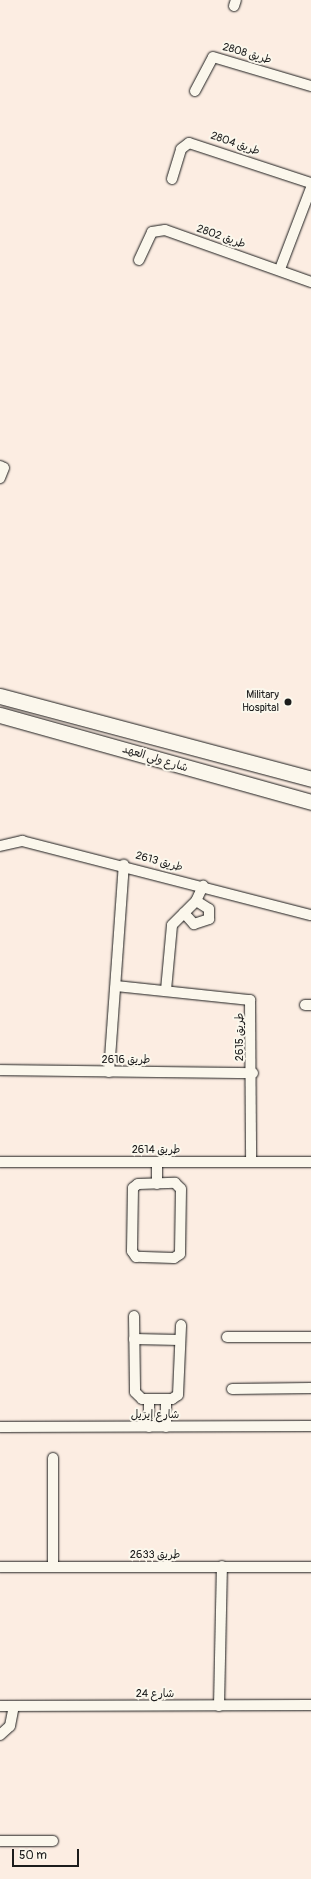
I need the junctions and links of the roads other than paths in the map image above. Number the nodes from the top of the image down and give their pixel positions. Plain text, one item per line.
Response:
1 (311, 86) edge
2 (195, 91) dead end
3 (172, 179) dead end
4 (311, 183) edge
5 (311, 188) edge
6 (139, 260) dead end
7 (280, 269) junction
8 (311, 282) edge
9 (2, 467) edge
10 (0, 478) edge
11 (0, 696) edge
12 (0, 715) edge
13 (311, 779) edge
14 (311, 802) edge
15 (0, 846) edge
16 (124, 865) junction
17 (203, 886) junction
18 (196, 901) junction
19 (184, 913) junction
20 (311, 915) edge
21 (116, 986) junction
22 (166, 990) junction
23 (0, 1070) edge
24 (110, 1072) junction
25 (253, 1073) junction
26 (0, 1162) edge
27 (157, 1162) junction
28 (251, 1162) junction
29 (311, 1162) edge
30 (157, 1184) junction
31 (134, 1316) dead end
32 (181, 1325) dead end
33 (227, 1337) dead end
34 (311, 1337) edge
35 (134, 1339) junction
36 (180, 1340) junction
37 (311, 1388) edge
38 (232, 1389) dead end
39 (149, 1400) junction
40 (166, 1400) junction
41 (311, 1426) edge
42 (0, 1427) edge
43 (149, 1427) junction
44 (166, 1427) junction
45 (53, 1458) dead end
46 (222, 1566) junction
47 (0, 1567) edge
48 (53, 1567) junction
49 (311, 1567) edge
50 (311, 1705) edge
51 (0, 1706) edge
52 (14, 1706) junction
53 (220, 1706) junction
54 (0, 1735) edge
55 (0, 1841) edge
56 (53, 1841) dead end

1 - 2 street, طريق 2808
3 - 4 street, طريق 2804
5 - 7 street
6 - 7 street, طريق 2802
7 - 8 street, طريق 2802
9 - 10 street
11 - 13 main road, شارع ولي العهد
12 - 14 main road, شارع ولي العهد
15 - 16 street, طريق 2613
16 - 17 street, طريق 2613
16 - 21 street
17 - 18 street
17 - 20 street, طريق 2613
18 - 19 street
18 - 19 street
19 - 22 street
21 - 22 street, طريق 2615
21 - 24 street
22 - 25 street, طريق 2615
23 - 24 street, طريق 2616
24 - 25 street, طريق 2616
25 - 28 street, طريق 2615
26 - 27 street, طريق 2614
27 - 28 street, طريق 2614
27 - 30 street
28 - 29 street, طريق 2614
30 - 30 street
31 - 35 street
32 - 36 street
33 - 34 street
35 - 36 street
35 - 39 street
36 - 40 street
37 - 38 street
39 - 40 street
39 - 43 street
40 - 44 street
41 - 44 street, شارع إيزيل
42 - 43 street, شارع إيزيل
43 - 44 street, شارع إيزيل
45 - 48 street
46 - 48 street, طريق 2633
46 - 49 street, طريق 2633
46 - 53 street
47 - 48 street, طريق 2633
50 - 53 street, شارع 24
51 - 52 street, شارع 24
52 - 53 street, شارع 24
52 - 54 street
55 - 56 street

